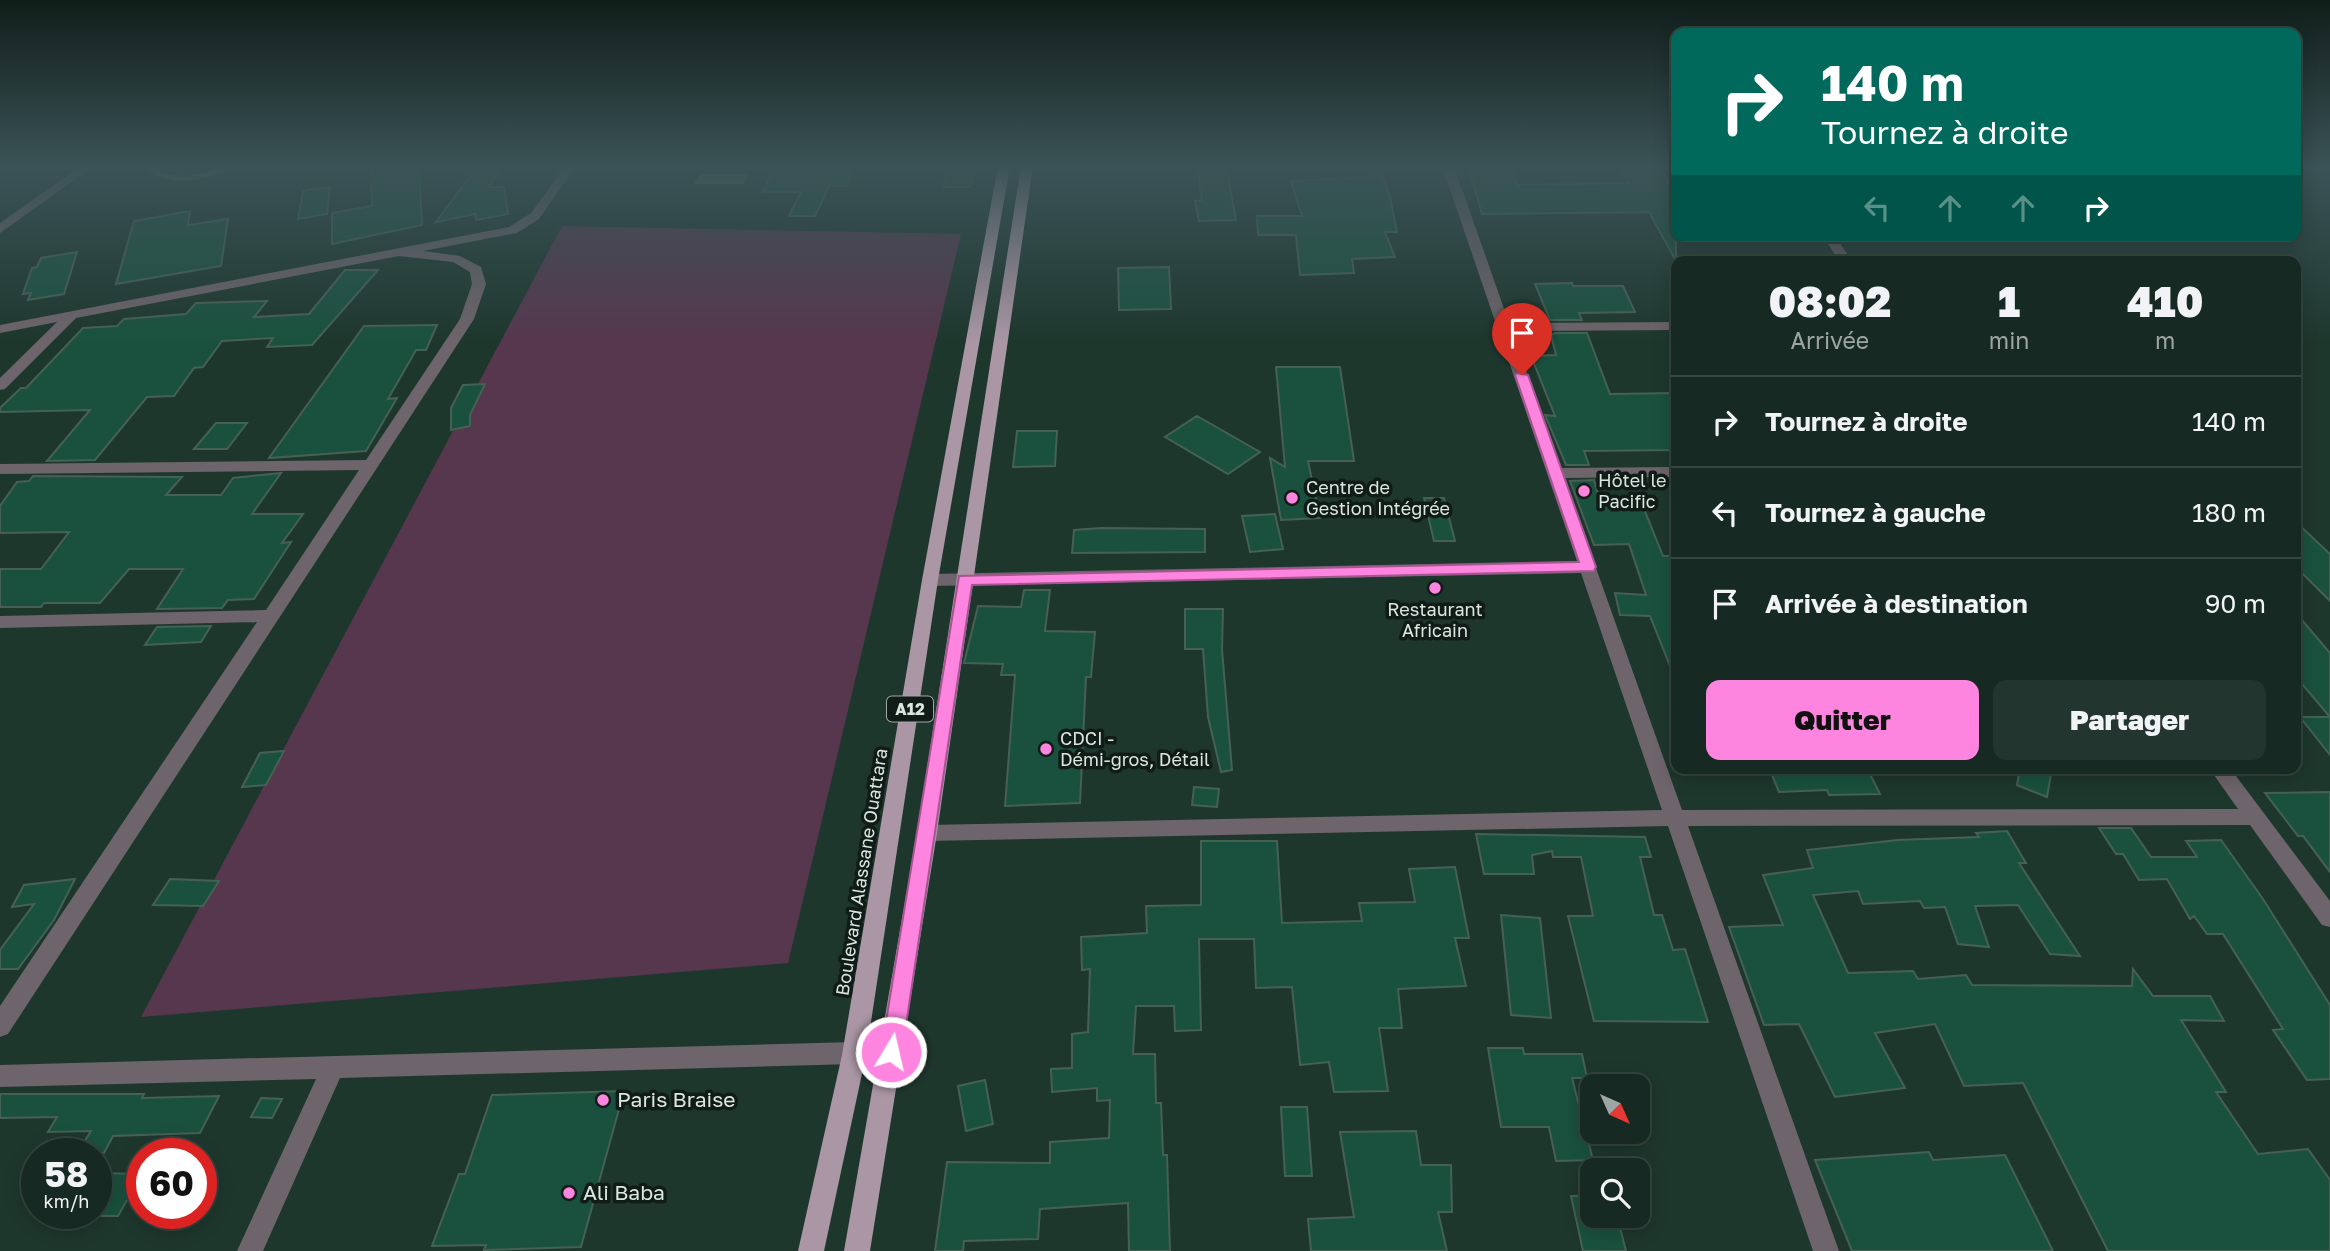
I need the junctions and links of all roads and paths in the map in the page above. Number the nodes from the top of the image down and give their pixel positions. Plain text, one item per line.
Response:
1 (526, 224) edge
2 (993, 224) edge
3 (1018, 224) edge
4 (1469, 224) edge
5 (398, 252) junction
6 (1007, 299) junction
7 (980, 300) junction
8 (72, 315) junction
9 (1671, 326) edge
10 (1505, 327) junction
11 (0, 329) edge
12 (0, 386) edge
13 (371, 465) junction
14 (0, 469) edge
15 (1671, 472) edge
16 (1556, 473) junction
17 (1588, 567) junction
18 (930, 580) junction
19 (965, 580) junction
20 (269, 616) junction
21 (0, 622) edge
22 (2223, 774) edge
23 (2255, 817) junction
24 (1675, 818) junction
25 (927, 833) junction
26 (2330, 918) edge
27 (0, 1026) edge
28 (891, 1052) junction
29 (854, 1055) junction
30 (333, 1068) junction
31 (0, 1076) edge
32 (250, 1251) edge
33 (811, 1251) edge
34 (857, 1251) edge
35 (1826, 1251) edge

1 - 5 street
2 - 7 main road, Boulevard Alassane Ouattara / A12
3 - 6 main road, A12
4 - 10 street
5 - 8 street
5 - 13 street
6 - 7 main road
6 - 19 main road, A12
7 - 18 main road, Boulevard Alassane Ouattara / A12
8 - 11 street
8 - 12 street
9 - 10 street
10 - 16 street
13 - 14 street
13 - 20 street
15 - 16 street
16 - 17 street
17 - 19 street
17 - 24 street
18 - 19 street
18 - 29 main road, Boulevard Alassane Ouattara / A12
19 - 25 main road, A12
20 - 21 street
20 - 27 street
22 - 23 street
23 - 24 street
23 - 26 street
24 - 25 street
24 - 35 street
25 - 28 main road, A12
28 - 29 street
28 - 34 main road, A12
29 - 30 street
29 - 33 main road, Boulevard Alassane Ouattara / A12
30 - 31 street
30 - 32 street

